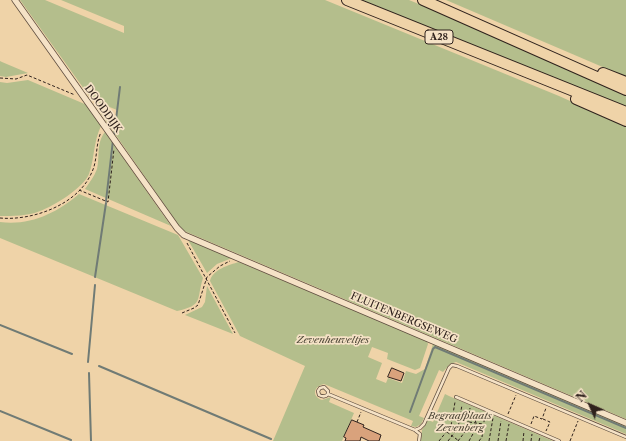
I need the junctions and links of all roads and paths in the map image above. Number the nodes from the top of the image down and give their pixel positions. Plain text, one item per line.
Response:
1 (15, 0) edge
2 (347, 0) edge
3 (423, 0) edge
4 (568, 64) junction
5 (531, 74) junction
6 (0, 78) edge
7 (626, 82) edge
8 (626, 90) edge
9 (85, 99) junction
10 (626, 112) edge
11 (626, 121) edge
12 (105, 127) junction
13 (115, 141) junction
14 (80, 190) junction
15 (0, 218) edge
16 (177, 228) joint
17 (182, 233) junction
18 (238, 257) junction
19 (207, 278) junction
20 (182, 312) dead end
21 (235, 333) dead end
22 (517, 391) junction
23 (328, 394) junction
24 (456, 397) joint
25 (463, 400) junction
26 (471, 403) junction
27 (548, 404) junction
28 (478, 406) junction
29 (362, 408) junction
30 (486, 410) junction
31 (494, 413) junction
32 (502, 416) junction
33 (580, 417) junction
34 (508, 419) junction
35 (542, 419) junction
36 (357, 422) dead end
37 (468, 422) junction
38 (476, 423) junction
39 (626, 423) edge
40 (484, 424) junction
41 (525, 426) junction
42 (531, 429) junction
43 (415, 430) junction
44 (447, 431) junction
45 (545, 435) junction
46 (453, 436) junction
47 (626, 437) edge
48 (419, 441) edge
49 (439, 441) edge
50 (448, 441) edge
51 (458, 441) edge
52 (469, 441) edge
53 (479, 441) edge
54 (489, 441) edge
55 (498, 441) edge
56 (506, 441) edge
57 (523, 441) edge
58 (531, 441) edge
59 (559, 441) edge
60 (570, 441) edge

1 - 9 street, DOODDIJK
2 - 5 highway, A28
3 - 4 highway
4 - 7 highway
4 - 8 highway
5 - 10 highway, A28
5 - 11 highway, A28
6 - 9 path
9 - 12 street, DOODDIJK
12 - 13 street, DOODDIJK
12 - 14 path
13 - 14 path
13 - 16 street, DOODDIJK
14 - 15 path
16 - 17 street, FLUITENBERGSEWEG
17 - 18 street, FLUITENBERGSEWEG
17 - 19 path
18 - 19 path
18 - 39 street, FLUITENBERGSEWEG
19 - 20 path
19 - 21 path
22 - 27 lane
22 - 34 path
22 - 43 lane
23 - 23 lane
23 - 29 lane
24 - 25 lane
24 - 44 path
25 - 26 lane
25 - 46 path
26 - 28 lane
26 - 37 path
27 - 33 lane
27 - 35 path
28 - 30 lane
28 - 38 path
29 - 36 path
29 - 43 lane
30 - 31 lane
30 - 40 path
31 - 32 lane
31 - 54 path
32 - 34 lane
32 - 55 path
33 - 47 lane
33 - 60 path
34 - 41 lane
34 - 56 path
35 - 42 path
35 - 45 path
37 - 38 path
37 - 51 path
38 - 40 path
38 - 52 path
40 - 53 path
41 - 42 lane
41 - 57 path
42 - 45 lane
42 - 58 path
43 - 48 lane
44 - 46 path
44 - 49 path
45 - 59 lane
46 - 50 path
46 - 51 path

